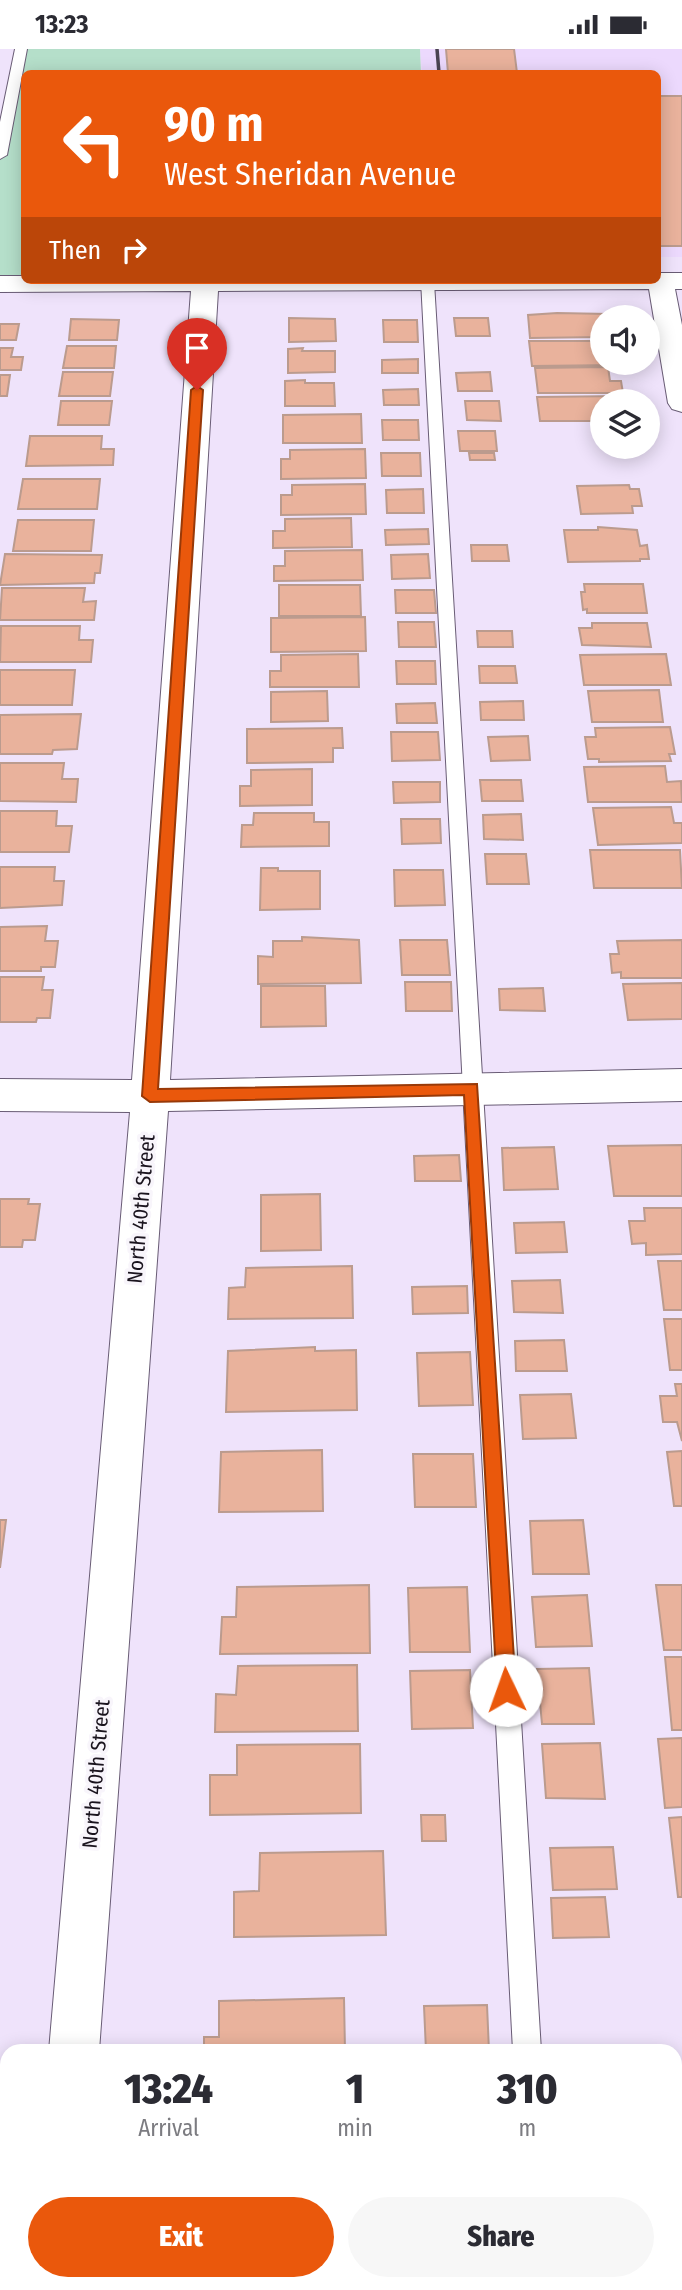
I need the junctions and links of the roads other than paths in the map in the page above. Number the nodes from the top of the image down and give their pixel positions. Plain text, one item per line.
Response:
1 (21, 49) edge
2 (0, 155) edge
3 (671, 281) edge
4 (0, 284) edge
5 (21, 284) edge
6 (205, 284) edge
7 (427, 284) edge
8 (682, 403) edge
9 (682, 1085) edge
10 (472, 1088) junction
11 (0, 1095) edge
12 (150, 1096) junction
13 (75, 2044) edge
14 (527, 2044) edge

1 - 2 lane
3 - 8 street
4 - 5 street
6 - 12 street, North 40th Street
7 - 10 lane
9 - 10 street
10 - 12 street
10 - 14 lane
11 - 12 street
12 - 13 street, North 40th Street

